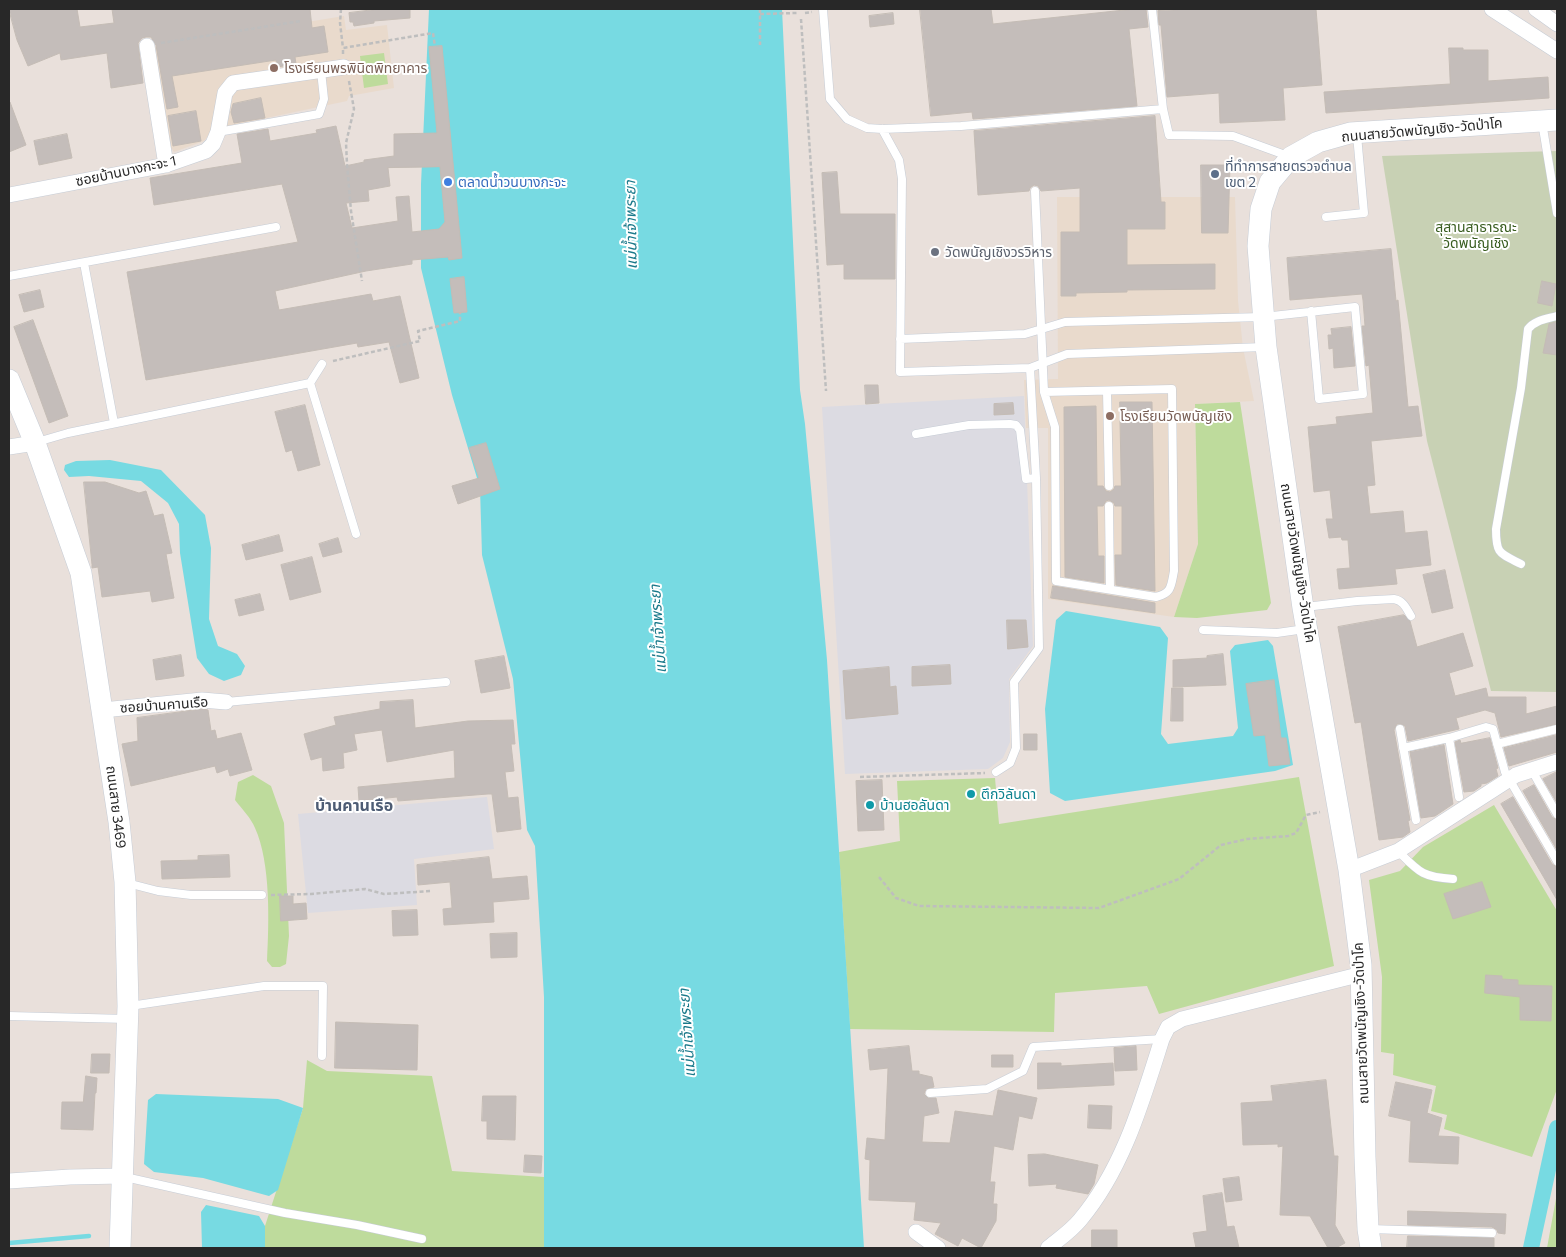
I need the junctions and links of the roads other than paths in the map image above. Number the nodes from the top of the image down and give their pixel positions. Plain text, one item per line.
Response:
1 (823, 9) edge
2 (1152, 9) edge
3 (1492, 9) edge
4 (1536, 9) edge
5 (1552, 17) edge
6 (147, 46) road end
7 (1557, 51) edge
8 (344, 67) dead end
9 (321, 71) junction
10 (1163, 109) junction
11 (1550, 120) edge
12 (882, 129) junction
13 (218, 132) junction
14 (1357, 133) junction
15 (1291, 157) junction
16 (166, 164) junction
17 (1035, 191) dead end
18 (9, 195) edge
19 (1557, 213) edge
20 (1326, 217) dead end
21 (276, 227) dead end
22 (84, 263) junction
23 (9, 276) edge
24 (1311, 311) junction
25 (1557, 316) edge
26 (1263, 317) junction
27 (1042, 329) junction
28 (900, 339) junction
29 (1266, 347) junction
30 (1043, 362) junction
31 (322, 364) road end
32 (1030, 368) junction
33 (9, 380) edge
34 (310, 383) junction
35 (1107, 391) junction
36 (1044, 392) junction
37 (114, 423) junction
38 (916, 434) dead end
39 (35, 443) junction
40 (9, 447) edge
41 (1036, 478) junction
42 (1109, 486) dead end
43 (1109, 506) dead end
44 (356, 534) dead end
45 (1521, 564) dead end
46 (1110, 589) junction
47 (1303, 608) junction
48 (1411, 616) dead end
49 (1307, 629) junction
50 (1203, 630) dead end
51 (446, 682) dead end
52 (226, 702) joint
53 (103, 710) junction
54 (1557, 728) edge
55 (1400, 729) dead end
56 (1449, 738) junction
57 (1497, 744) junction
58 (1403, 748) junction
59 (1557, 762) edge
60 (1531, 769) junction
61 (996, 772) road end
62 (1509, 779) junction
63 (1459, 797) dead end
64 (1557, 814) edge
65 (1416, 820) dead end
66 (1398, 850) junction
67 (1557, 861) edge
68 (1350, 870) junction
69 (1453, 880) dead end
70 (125, 882) junction
71 (262, 895) road end
72 (1362, 974) junction
73 (128, 1013) junction
74 (9, 1016) edge
75 (1162, 1039) junction
76 (322, 1056) dead end
77 (930, 1093) dead end
78 (123, 1176) junction
79 (9, 1181) edge
80 (916, 1232) dead end
81 (1492, 1233) dead end
82 (1370, 1239) edge
83 (422, 1240) dead end
84 (120, 1248) edge
85 (938, 1248) edge
86 (1048, 1248) edge

1 - 12 lane
2 - 10 lane
3 - 7 street
4 - 5 street
6 - 16 street
8 - 9 street, ซอยบ้านบางกะจะ 1
9 - 13 street, ซอยบ้านบางกะจะ 1
9 - 13 lane
10 - 12 lane
10 - 15 lane
11 - 14 main road, ถนนสายวัดพนัญเชิง-วัดป่าโค
11 - 19 lane
12 - 28 lane
13 - 16 street, ซอยบ้านบางกะจะ 1
14 - 15 main road, ถนนสายวัดพนัญเชิง-วัดป่าโค
14 - 20 lane
15 - 26 main road, ถนนสายวัดพนัญเชิง-วัดป่าโค
16 - 18 street, ซอยบ้านบางกะจะ 1
17 - 27 lane
21 - 22 lane
22 - 23 lane
22 - 37 lane
24 - 24 lane
24 - 26 lane
25 - 45 lane
26 - 27 lane
26 - 29 main road, ถนนสายวัดพนัญเชิง-วัดป่าโค
27 - 28 lane
27 - 30 lane
28 - 32 lane
29 - 30 lane
29 - 47 main road, ถนนสายวัดพนัญเชิง-วัดป่าโค
30 - 32 lane
30 - 36 lane
31 - 34 lane
32 - 41 lane
33 - 39 main road, ถนนสาย 3469
34 - 37 lane
34 - 44 lane
35 - 36 lane
35 - 42 lane
35 - 46 lane
36 - 46 lane
37 - 39 lane
38 - 41 lane
39 - 40 street
39 - 53 main road, ถนนสาย 3469
41 - 61 lane
43 - 46 lane
47 - 48 lane
47 - 49 main road, ถนนสายวัดพนัญเชิง-วัดป่าโค
49 - 50 lane
49 - 68 main road, ถนนสายวัดพนัญเชิง-วัดป่าโค
51 - 52 lane
52 - 53 street, ซอยบ้านคานเรือ
53 - 70 main road, ถนนสาย 3469
54 - 57 lane
55 - 58 lane
56 - 57 lane
56 - 58 lane
56 - 63 lane
57 - 62 lane
58 - 65 lane
59 - 60 street
60 - 62 street
60 - 64 lane
62 - 66 street
62 - 67 lane
66 - 68 street
66 - 69 lane
68 - 72 main road, ถนนสายวัดพนัญเชิง-วัดป่าโค
70 - 71 lane
70 - 73 main road, ถนนสาย 3469
72 - 75 street
72 - 82 main road, ถนนสายวัดพนัญเชิง-วัดป่าโค
73 - 74 lane
73 - 76 lane
73 - 78 main road, ถนนสาย 3469
75 - 77 lane
75 - 86 street
78 - 79 street
78 - 83 lane
78 - 84 main road, ถนนสาย 3469
80 - 85 street
81 - 82 lane

